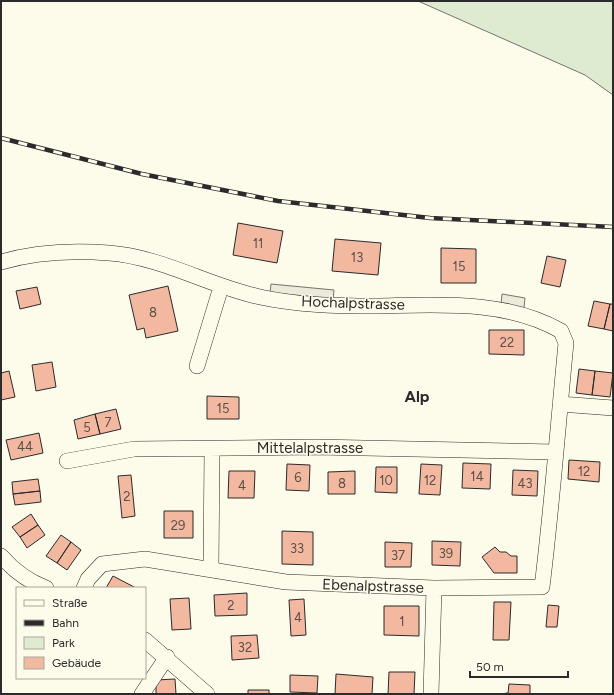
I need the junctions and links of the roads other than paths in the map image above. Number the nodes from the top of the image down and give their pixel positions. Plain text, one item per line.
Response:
1 (1, 262) edge
2 (220, 287) junction
3 (197, 366) dead end
4 (560, 404) junction
5 (613, 408) edge
6 (212, 449) junction
7 (555, 452) junction
8 (67, 461) dead end
9 (1, 556) edge
10 (211, 569) junction
11 (43, 587) edge
12 (84, 587) edge
13 (434, 588) junction
14 (146, 641) edge
15 (167, 657) junction
16 (142, 694) edge
17 (207, 694) edge
18 (430, 694) edge

1 - 2 street, Hochalpstrasse
2 - 3 street
2 - 4 street, Hochalpstrasse
4 - 5 street
4 - 7 street, Hochalpstrasse
6 - 7 street, Mittelalpstrasse
6 - 8 street, Mittelalpstrasse
6 - 10 street
7 - 13 street, Ebenalpstrasse
9 - 11 street
10 - 12 street, Ebenalpstrasse
10 - 13 street, Ebenalpstrasse
13 - 18 street
14 - 15 street
15 - 16 street
15 - 17 street

